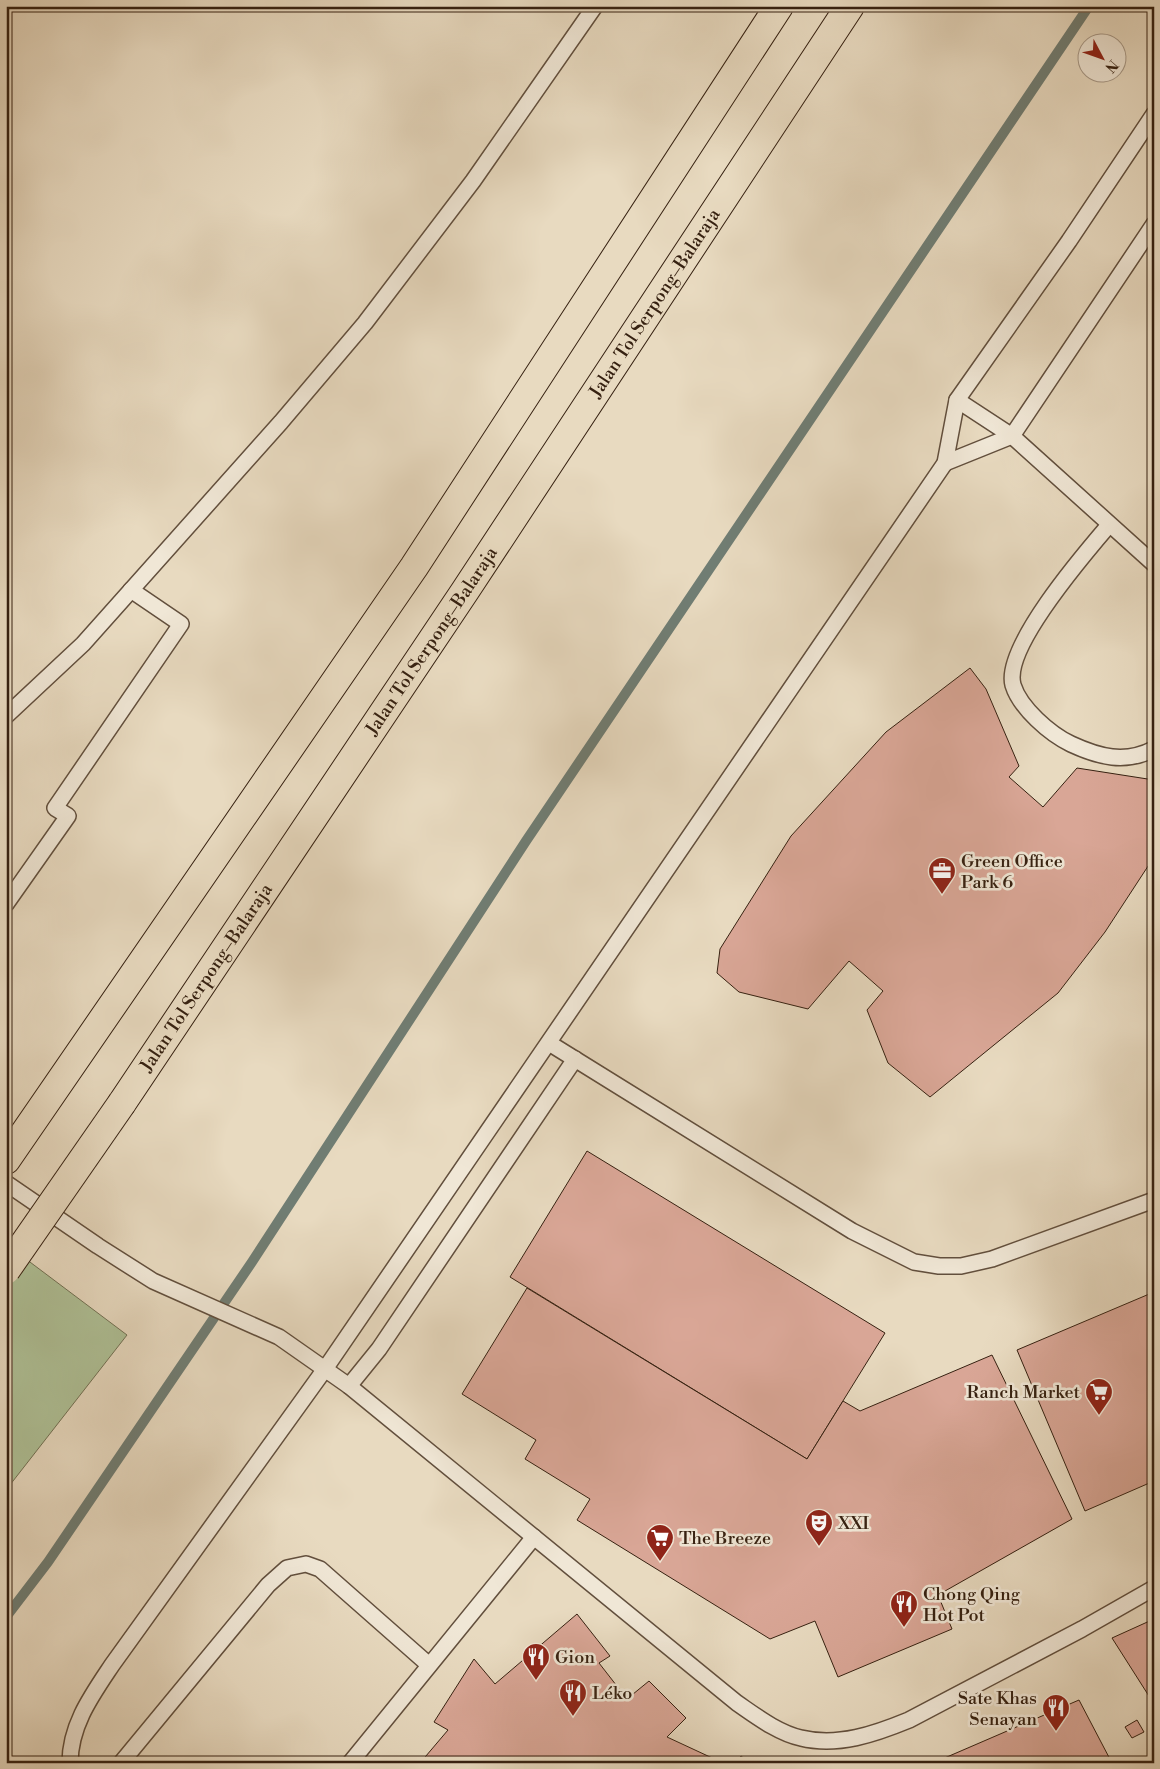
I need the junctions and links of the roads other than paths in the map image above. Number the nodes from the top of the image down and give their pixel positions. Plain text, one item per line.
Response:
1 (595, 6) edge
2 (780, 6) edge
3 (850, 6) edge
4 (1154, 114) edge
5 (1154, 224) edge
6 (957, 400) junction
7 (1012, 436) junction
8 (945, 463) junction
9 (1109, 525) junction
10 (1154, 564) edge
11 (131, 590) junction
12 (6, 716) edge
13 (1154, 750) edge
14 (6, 903) edge
15 (549, 1044) junction
16 (574, 1059) junction
17 (6, 1160) edge
18 (6, 1183) edge
19 (1154, 1200) edge
20 (6, 1270) edge
21 (325, 1369) junction
22 (349, 1386) junction
23 (534, 1537) junction
24 (1154, 1588) edge
25 (429, 1665) junction
26 (70, 1763) edge
27 (121, 1763) edge
28 (350, 1763) edge

1 - 11 lane
2 - 17 highway
3 - 20 highway, Jalan Tol Serpong–Balaraja, bridge
4 - 6 lane
5 - 7 lane
6 - 7 lane
6 - 8 lane
7 - 8 lane
7 - 9 lane
8 - 15 lane
9 - 10 lane
9 - 13 lane
11 - 12 lane
11 - 14 lane
15 - 16 lane
15 - 21 lane
16 - 19 lane
16 - 22 lane
18 - 21 lane
21 - 22 lane
21 - 26 lane
22 - 23 lane
23 - 24 lane
23 - 25 lane
25 - 27 lane
25 - 28 lane

